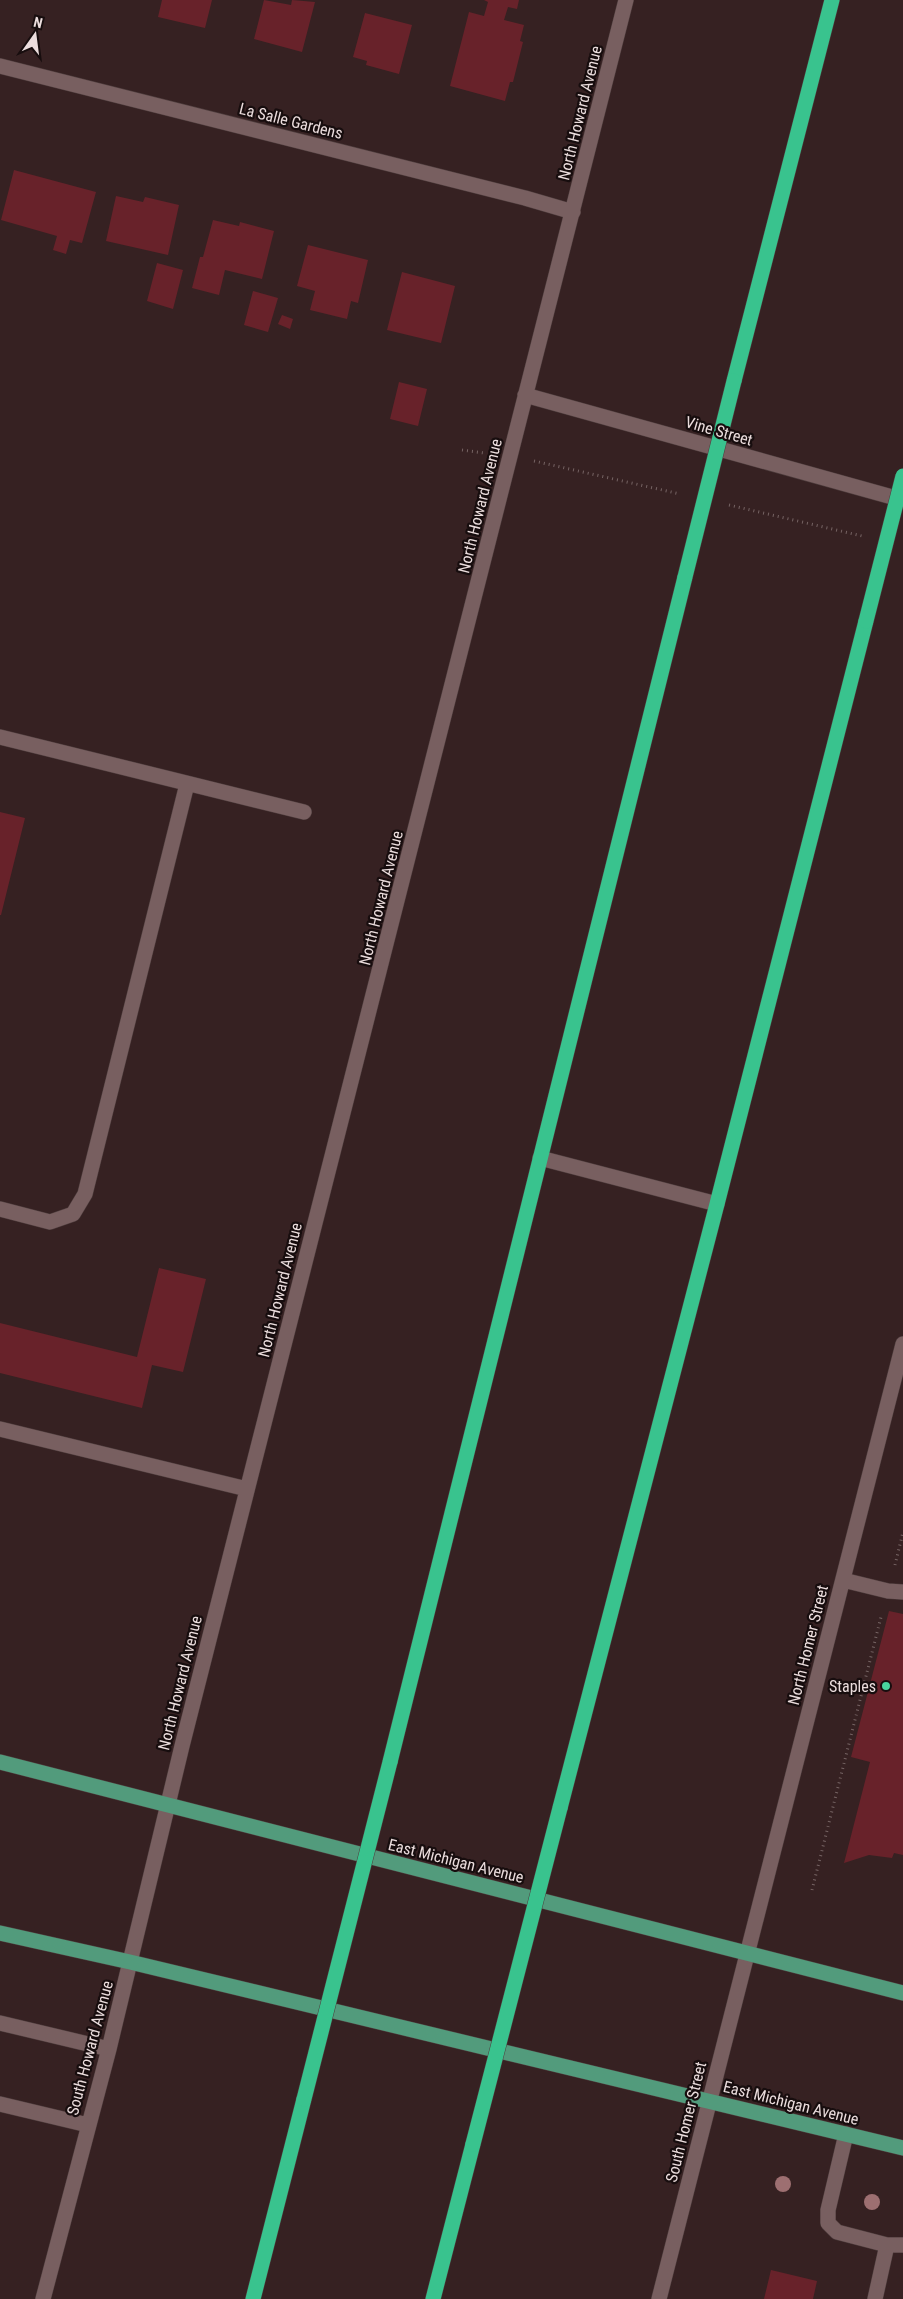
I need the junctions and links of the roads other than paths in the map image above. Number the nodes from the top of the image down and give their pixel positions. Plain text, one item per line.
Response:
1 (626, 0) edge
2 (832, 0) edge
3 (0, 66) edge
4 (573, 212) junction
5 (525, 395) junction
6 (903, 476) edge
7 (903, 500) edge
8 (0, 737) edge
9 (187, 784) junction
10 (304, 812) dead end
11 (540, 1158) junction
12 (717, 1204) junction
13 (0, 1210) edge
14 (903, 1344) edge
15 (0, 1429) edge
16 (248, 1490) junction
17 (843, 1580) junction
18 (896, 1592) edge
19 (0, 1762) edge
20 (168, 1805) junction
21 (0, 1933) edge
22 (748, 1954) junction
23 (130, 1962) junction
24 (903, 1993) edge
25 (0, 2023) edge
26 (109, 2049) junction
27 (710, 2100) junction
28 (0, 2104) edge
29 (88, 2126) junction
30 (846, 2134) junction
31 (903, 2148) edge
32 (887, 2245) junction
33 (903, 2245) edge
34 (43, 2299) edge
35 (253, 2299) edge
36 (433, 2299) edge
37 (659, 2299) edge
38 (875, 2299) edge

1 - 4 street, North Howard Avenue
2 - 11 highway, bridge
3 - 4 street, La Salle Gardens
4 - 5 street, North Howard Avenue
5 - 7 street, Vine Street
5 - 16 street, North Howard Avenue
6 - 12 highway, bridge
8 - 9 street
9 - 10 street
9 - 13 street
11 - 12 street
11 - 35 highway, bridge
12 - 36 highway, bridge
14 - 17 street, North Homer Street
15 - 16 street
16 - 20 street, North Howard Avenue
17 - 18 street
17 - 22 street, North Homer Street
19 - 20 main road, East Michigan Avenue
20 - 22 main road, East Michigan Avenue
20 - 23 street, South Howard Avenue
21 - 23 main road, East Michigan Avenue
22 - 24 main road, East Michigan Avenue
22 - 27 street, South Homer Street
23 - 26 street, South Howard Avenue
23 - 27 main road, East Michigan Avenue
25 - 26 street
26 - 29 street, South Howard Avenue
27 - 30 main road, East Michigan Avenue
27 - 37 street, South Homer Street
28 - 29 street
29 - 34 street, South Howard Avenue
30 - 31 main road, East Michigan Avenue
30 - 32 street
32 - 33 street
32 - 38 street

